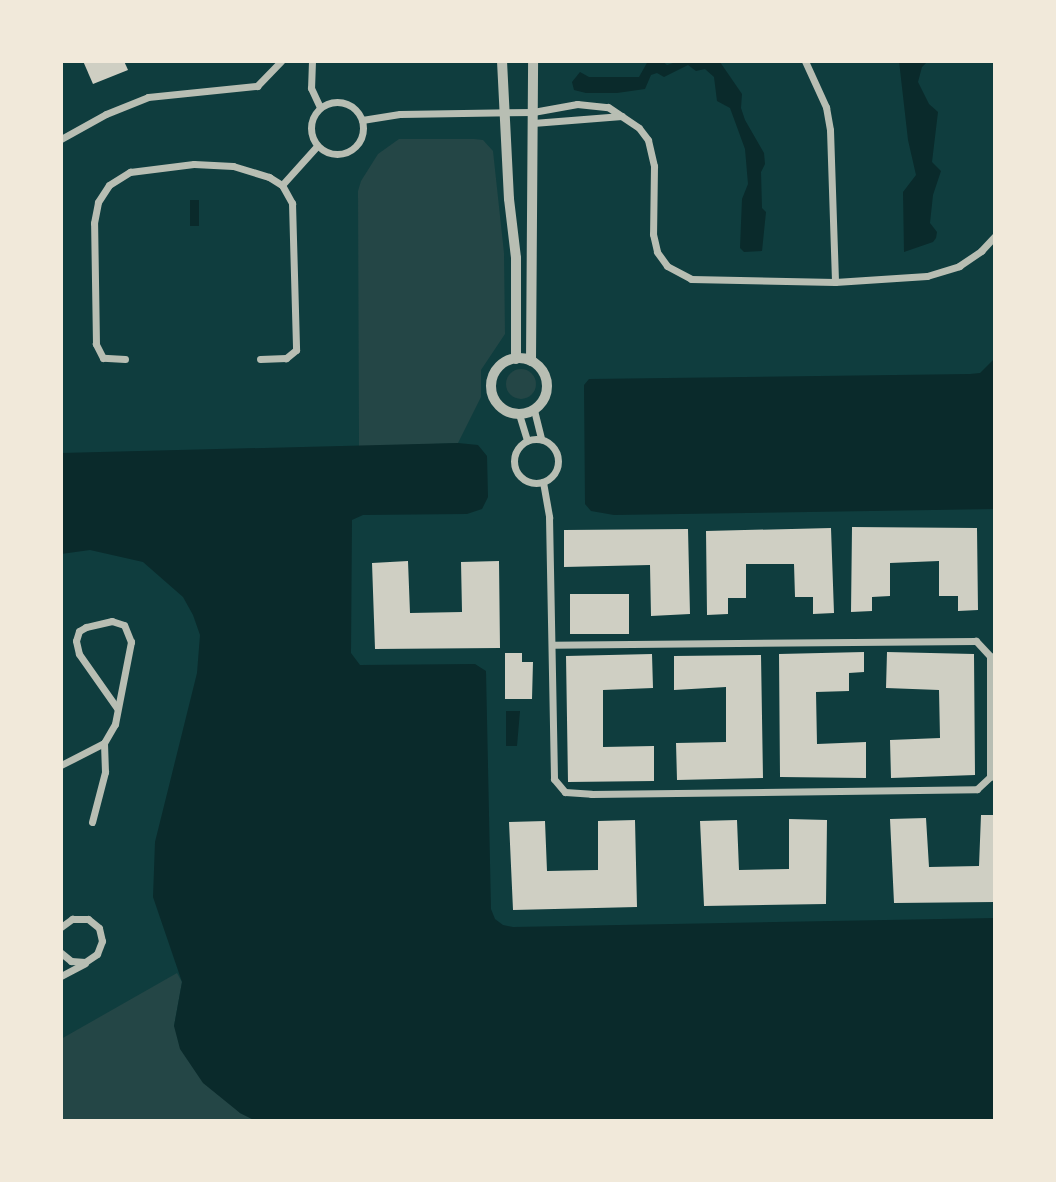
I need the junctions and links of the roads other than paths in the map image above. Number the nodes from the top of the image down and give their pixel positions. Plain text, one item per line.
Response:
1 (281, 61) edge
2 (312, 61) edge
3 (502, 61) edge
4 (533, 61) edge
5 (805, 61) edge
6 (320, 107) junction
7 (503, 113) junction
8 (623, 116) junction
9 (533, 118) junction
10 (362, 120) junction
11 (61, 139) edge
12 (317, 146) junction
13 (282, 185) junction
14 (995, 236) edge
15 (835, 282) junction
16 (125, 359) dead end
17 (260, 359) dead end
18 (516, 359) junction
19 (531, 361) junction
20 (534, 410) junction
21 (519, 414) junction
22 (541, 439) junction
23 (527, 441) junction
24 (543, 482) junction
25 (552, 645) junction
26 (117, 708) junction
27 (103, 743) junction
28 (61, 765) edge
29 (92, 822) dead end
30 (61, 927) edge
31 (61, 953) edge
32 (92, 959) junction
33 (61, 976) edge

1 - 11 street
2 - 6 street
3 - 7 street
4 - 9 street
5 - 15 street
6 - 10 street
6 - 12 street
7 - 9 street
7 - 10 street
7 - 18 street
8 - 9 street
8 - 9 street
8 - 15 street
9 - 19 street
10 - 12 street
12 - 13 street
13 - 16 street
13 - 17 street
14 - 15 street
18 - 19 street
18 - 21 street
19 - 20 street
20 - 21 street
20 - 22 street
21 - 23 street
22 - 23 street
22 - 24 street
23 - 24 street
24 - 25 street
25 - 25 street
26 - 26 street
26 - 27 street
27 - 28 street
27 - 29 street
30 - 32 street
31 - 32 street
32 - 33 street

